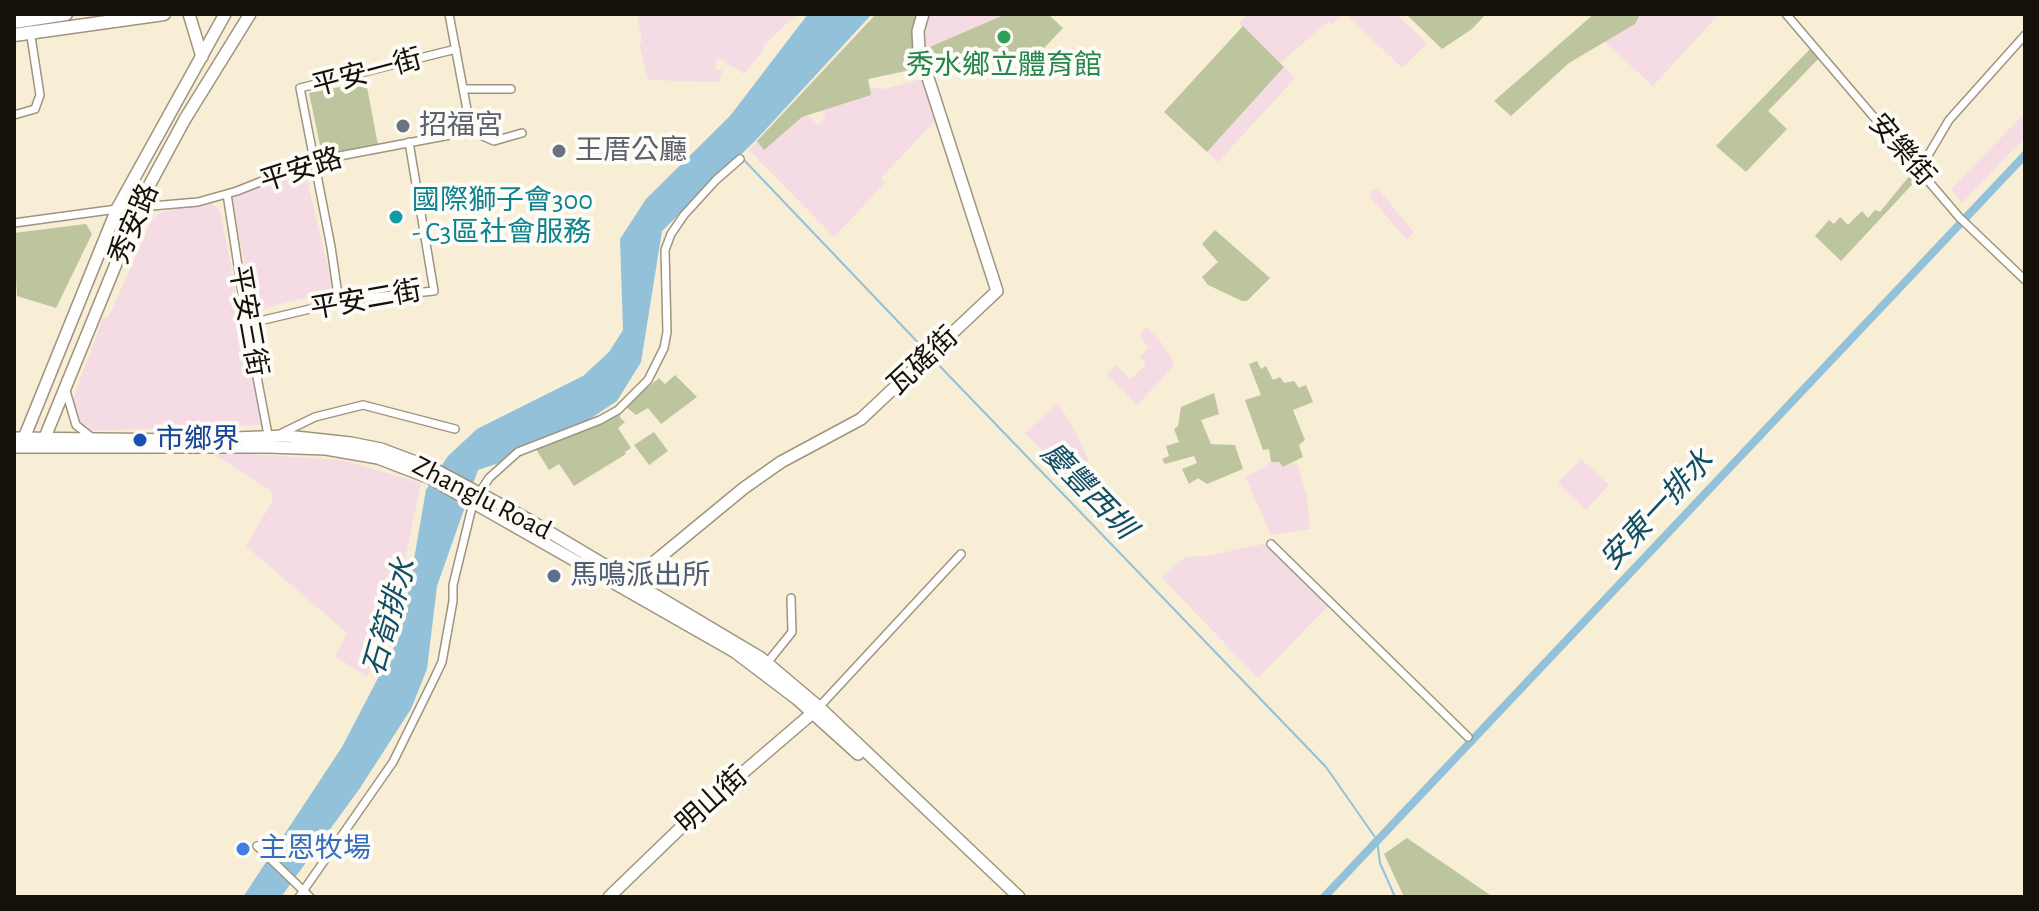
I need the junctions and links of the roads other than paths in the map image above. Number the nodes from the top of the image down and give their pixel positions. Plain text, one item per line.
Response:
1 (66, 14) edge
2 (164, 14) edge
3 (189, 14) edge
4 (225, 14) edge
5 (250, 14) edge
6 (449, 14) edge
7 (923, 14) edge
8 (1786, 14) edge
9 (14, 22) edge
10 (30, 27) junction
11 (14, 35) edge
12 (2025, 35) edge
13 (456, 49) junction
14 (202, 57) junction
15 (464, 89) junction
16 (511, 89) dead end
17 (14, 115) edge
18 (471, 131) junction
19 (522, 133) dead end
20 (409, 142) junction
21 (740, 159) dead end
22 (313, 161) junction
23 (1920, 169) junction
24 (227, 194) junction
25 (144, 207) junction
26 (117, 209) junction
27 (14, 223) edge
28 (2025, 280) edge
29 (339, 302) junction
30 (247, 324) junction
31 (65, 388) junction
32 (455, 429) dead end
33 (93, 439) junction
34 (18, 442) edge
35 (43, 442) junction
36 (269, 442) junction
37 (474, 497) junction
38 (1271, 544) dead end
39 (961, 554) dead end
40 (606, 578) junction
41 (631, 581) junction
42 (791, 598) dead end
43 (738, 648) junction
44 (767, 663) junction
45 (816, 710) junction
46 (1468, 737) dead end
47 (257, 846) dead end
48 (304, 895) edge
49 (609, 897) edge
50 (1008, 897) edge
51 (1019, 897) edge

1 - 10 main road
2 - 10 main road
3 - 14 street
4 - 14 street, 秀安路
5 - 25 street, 秀安路
6 - 13 street
7 - 41 street, 瓦磘街
8 - 23 street, 安樂街
9 - 10 main road
10 - 11 main road
10 - 17 street
12 - 23 street
13 - 15 street
13 - 22 street, 平安一街
14 - 26 street, 秀安路
15 - 16 street
15 - 18 street
18 - 19 street, 平安路
18 - 20 street, 平安路
20 - 22 street, 平安路
20 - 29 street, 平安二街
21 - 37 street
22 - 24 street, 平安路
22 - 29 street, 平安一街
23 - 28 street, 安樂街
24 - 25 street, 平安路
24 - 30 street, 平安三街
25 - 26 street, 平安路
25 - 31 street, 秀安路
26 - 27 street, 平安路
26 - 34 street, 秀安路
29 - 30 street, 平安二街
30 - 36 street, 平安三街
31 - 33 street
31 - 35 street, 秀安路
32 - 36 street
33 - 35 street, Zhanglu Road
33 - 36 street, Zhanglu Road
34 - 35 street, Zhanglu Road
35 - 36 street, Zhanglu Road
36 - 37 street, Zhanglu Road
37 - 40 street, Zhanglu Road
37 - 41 street, Zhanglu Road
37 - 48 street
38 - 46 street
39 - 45 street
40 - 41 street
40 - 43 street, Zhanglu Road
41 - 43 street, Zhanglu Road
42 - 44 street
43 - 44 street, Zhanglu Road
43 - 45 street, Zhanglu Road
44 - 45 street, Zhanglu Road
45 - 49 street, 明山街
45 - 50 street, Zhanglu Road
45 - 51 street, Zhanglu Road
47 - 48 street

